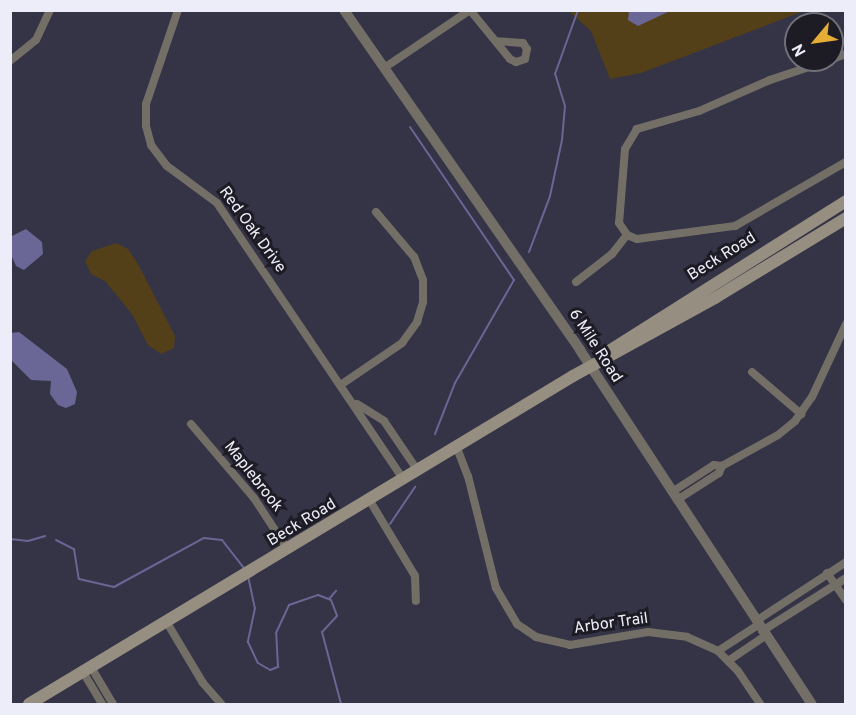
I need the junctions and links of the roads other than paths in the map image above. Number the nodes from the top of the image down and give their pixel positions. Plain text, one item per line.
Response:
1 (50, 10) edge
2 (178, 10) edge
3 (344, 10) edge
4 (470, 10) edge
5 (496, 41) dead end
6 (10, 62) edge
7 (384, 68) junction
8 (794, 72) edge
9 (846, 162) edge
10 (846, 201) edge
11 (376, 212) dead end
12 (846, 218) edge
13 (627, 235) junction
14 (576, 282) dead end
15 (846, 324) edge
16 (589, 366) junction
17 (752, 372) dead end
18 (342, 384) junction
19 (354, 402) junction
20 (801, 414) junction
21 (191, 424) dead end
22 (457, 447) junction
23 (418, 471) junction
24 (404, 480) junction
25 (674, 496) junction
26 (370, 501) junction
27 (288, 550) junction
28 (846, 562) edge
29 (827, 573) junction
30 (846, 578) edge
31 (835, 585) junction
32 (846, 600) edge
33 (416, 601) dead end
34 (166, 621) junction
35 (760, 628) junction
36 (718, 651) junction
37 (728, 661) junction
38 (87, 669) junction
39 (29, 705) edge
40 (102, 705) edge
41 (113, 705) edge
42 (221, 705) edge
43 (761, 705) edge
44 (768, 705) edge
45 (812, 705) edge

1 - 6 street
2 - 18 street, Red Oak Drive
3 - 7 street, 6 Mile Road
4 - 5 street
4 - 7 street
7 - 16 street, 6 Mile Road
8 - 13 street
9 - 13 street
10 - 16 main road, Beck Road
11 - 18 street
12 - 16 main road, Beck Road
13 - 14 street
15 - 20 street
16 - 22 main road, Beck Road
16 - 25 street, 6 Mile Road
17 - 20 street
18 - 19 street, Red Oak Drive
19 - 23 street, Red Oak Drive
19 - 24 street, Red Oak Drive
20 - 25 street
21 - 27 street, Maplebrook
22 - 23 main road, Beck Road
22 - 36 street, Arbor Trail
23 - 24 main road, Beck Road
24 - 26 main road, Beck Road
25 - 35 street, 6 Mile Road
26 - 27 main road, Beck Road
26 - 33 street
27 - 34 main road, Beck Road
28 - 29 street
29 - 31 street
29 - 35 street
30 - 31 street
31 - 32 street
31 - 35 street
34 - 38 main road, Beck Road
34 - 42 street
35 - 36 street
35 - 37 street
35 - 45 street, 6 Mile Road
36 - 37 street, Arbor Trail
37 - 43 street, Arbor Trail
38 - 39 main road, Beck Road
38 - 40 street
38 - 41 street
43 - 44 street, Arbor Trail

